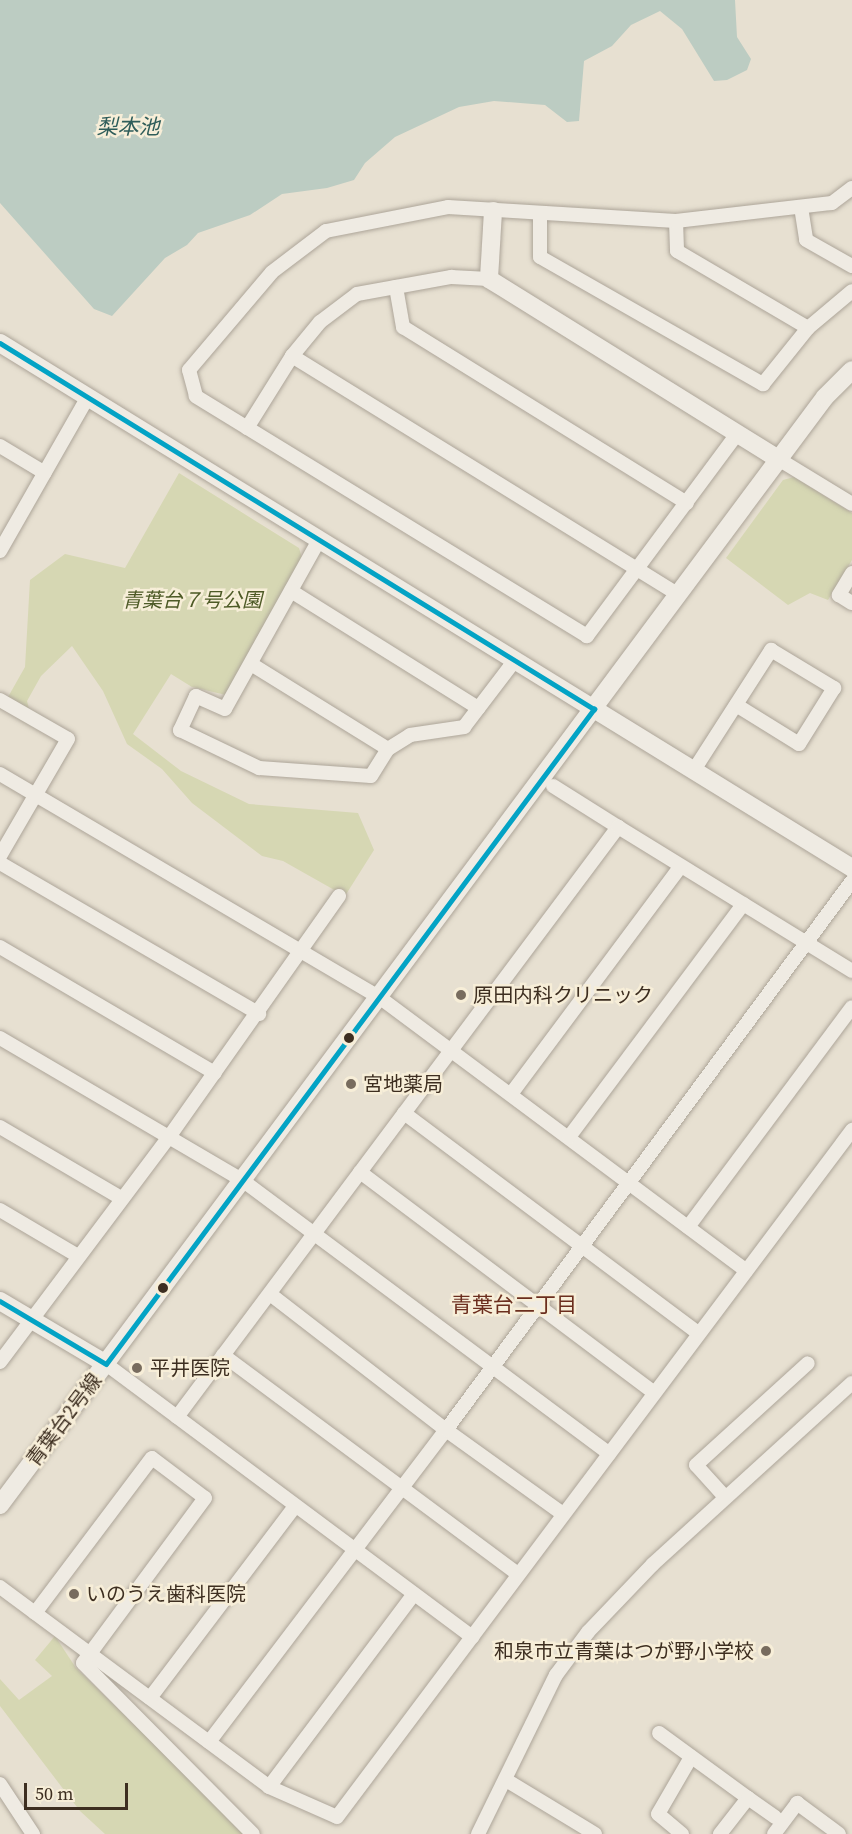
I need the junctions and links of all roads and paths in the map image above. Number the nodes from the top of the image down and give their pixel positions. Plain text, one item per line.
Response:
1 (852, 188) edge
2 (801, 207) junction
3 (493, 211) junction
4 (540, 215) junction
5 (676, 221) junction
6 (852, 266) edge
7 (489, 279) junction
8 (396, 287) junction
9 (852, 291) edge
10 (808, 328) junction
11 (0, 343) edge
12 (292, 356) junction
13 (852, 370) edge
14 (88, 397) junction
15 (248, 428) junction
16 (737, 434) junction
17 (0, 446) edge
18 (780, 460) junction
19 (45, 473) junction
20 (687, 502) junction
21 (852, 504) edge
22 (319, 540) junction
23 (0, 551) edge
24 (637, 569) junction
25 (852, 573) edge
26 (291, 591) junction
27 (679, 595) junction
28 (852, 603) edge
29 (515, 660) junction
30 (251, 664) junction
31 (0, 700) edge
32 (736, 705) junction
33 (478, 708) junction
34 (594, 709) junction
35 (388, 749) junction
36 (694, 770) junction
37 (0, 774) edge
38 (554, 786) dead end
39 (36, 795) junction
40 (618, 827) junction
41 (0, 856) edge
42 (0, 863) edge
43 (681, 866) junction
44 (852, 868) edge
45 (852, 881) edge
46 (339, 896) dead end
47 (743, 904) junction
48 (807, 943) junction
49 (0, 947) edge
50 (303, 952) junction
51 (852, 971) edge
52 (379, 997) junction
53 (852, 1007) edge
54 (259, 1014) junction
55 (0, 1038) edge
56 (452, 1050) junction
57 (216, 1073) junction
58 (511, 1094) junction
59 (404, 1113) junction
60 (0, 1127) edge
61 (852, 1130) edge
62 (169, 1137) junction
63 (569, 1137) junction
64 (360, 1172) junction
65 (242, 1180) junction
66 (628, 1183) junction
67 (121, 1198) junction
68 (0, 1210) edge
69 (688, 1227) junction
70 (314, 1234) junction
71 (583, 1246) junction
72 (78, 1256) junction
73 (746, 1271) junction
74 (270, 1294) junction
75 (0, 1301) edge
76 (538, 1307) junction
77 (32, 1320) junction
78 (698, 1333) junction
79 (223, 1355) junction
80 (0, 1362) edge
81 (808, 1363) dead end
82 (106, 1364) junction
83 (492, 1368) junction
84 (852, 1383) edge
85 (654, 1393) junction
86 (177, 1417) junction
87 (446, 1430) junction
88 (609, 1454) junction
89 (402, 1489) junction
90 (725, 1497) junction
91 (0, 1505) edge
92 (296, 1506) junction
93 (563, 1514) junction
94 (354, 1549) junction
95 (518, 1574) junction
96 (0, 1587) edge
97 (414, 1594) junction
98 (35, 1613) junction
99 (472, 1637) junction
100 (87, 1653) junction
101 (150, 1698) junction
102 (659, 1733) dead end
103 (209, 1742) junction
104 (691, 1757) junction
105 (506, 1780) junction
106 (0, 1784) edge
107 (269, 1788) junction
108 (748, 1798) junction
109 (775, 1817) dead end
110 (33, 1834) edge
111 (254, 1834) edge
112 (478, 1834) edge
113 (595, 1834) edge
114 (681, 1834) edge
115 (720, 1834) edge
116 (774, 1834) edge
117 (839, 1834) edge

1 - 2 street
2 - 5 street
2 - 6 street
3 - 4 street
3 - 7 street
3 - 15 street
4 - 5 street
4 - 10 street
5 - 10 street
7 - 8 street
7 - 16 street
8 - 12 street
8 - 20 street
9 - 10 street
11 - 14 street
12 - 15 street
12 - 24 street
13 - 18 street, 青葉台2号線
14 - 19 street
14 - 22 street
15 - 24 street
16 - 18 street
16 - 20 street
17 - 19 street
18 - 21 street
18 - 27 street, 青葉台2号線
19 - 23 street
20 - 24 street
22 - 26 street
22 - 29 street
24 - 27 street
25 - 28 street
26 - 30 street
26 - 33 street
27 - 34 street, 青葉台2号線
29 - 33 street
29 - 34 street
30 - 35 street
30 - 35 street
31 - 39 street
32 - 32 street
32 - 36 street
33 - 35 street
34 - 36 street
34 - 52 street, 青葉台2号線
36 - 44 street
37 - 39 street
38 - 40 street
39 - 41 street
39 - 50 street
40 - 43 street
40 - 56 street
42 - 54 street
43 - 47 street
43 - 58 street
45 - 48 street
46 - 50 street
47 - 48 street
47 - 63 street
48 - 51 street
48 - 66 street
49 - 57 street
50 - 52 street
50 - 54 street
52 - 56 street
52 - 65 street, 青葉台2号線
53 - 69 street
54 - 57 street
55 - 62 street
56 - 58 street
56 - 59 street
57 - 62 street
58 - 63 street
59 - 64 street
59 - 71 street
60 - 67 street
61 - 73 street
62 - 65 street
62 - 67 street
63 - 66 street
64 - 70 street
64 - 76 street
65 - 70 street
65 - 82 street, 青葉台2号線
66 - 69 street
66 - 71 street
67 - 72 street
68 - 72 street
69 - 73 street
70 - 74 street
70 - 83 street
71 - 76 street
71 - 78 street
72 - 77 street
73 - 78 street
74 - 79 street
74 - 87 street
75 - 77 street
76 - 83 street
76 - 85 street
77 - 80 street
77 - 82 street
78 - 85 street
79 - 86 street
79 - 89 street
81 - 90 street
82 - 86 street
82 - 91 street, 青葉台2号線
83 - 87 street
83 - 88 street
84 - 90 street
85 - 88 street
86 - 92 street
87 - 89 street
87 - 93 street
88 - 93 street
89 - 94 street
89 - 95 street
90 - 105 street
92 - 94 street
92 - 101 street
93 - 95 street
94 - 97 street
94 - 103 street
95 - 99 street
96 - 98 street
97 - 99 street
97 - 107 street
98 - 100 street
98 - 100 street
99 - 107 street
100 - 101 street
100 - 111 street
101 - 103 street
102 - 104 street
103 - 107 street
104 - 108 street
104 - 114 street
105 - 112 street
105 - 113 street
106 - 110 street
108 - 109 street
108 - 115 street
116 - 117 street

